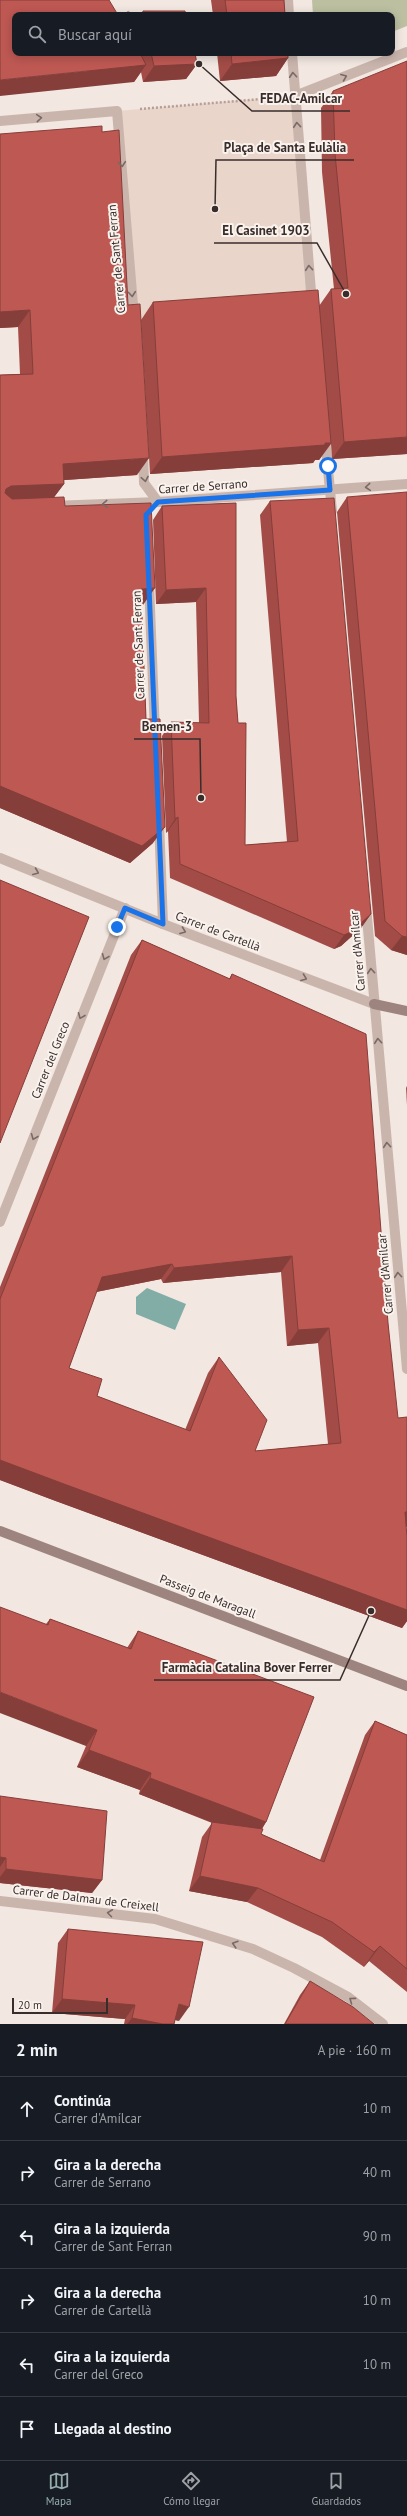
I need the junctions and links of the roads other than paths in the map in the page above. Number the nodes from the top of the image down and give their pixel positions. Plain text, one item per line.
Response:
1 (288, 0) edge
2 (289, 12) edge
3 (407, 52) edge
4 (292, 56) edge
5 (295, 96) junction
6 (0, 121) edge
7 (313, 315) edge
8 (135, 329) edge
9 (324, 426) edge
10 (142, 444) edge
11 (407, 484) edge
12 (330, 490) junction
13 (158, 502) junction
14 (39, 507) edge
15 (146, 515) edge
16 (332, 519) edge
17 (148, 571) edge
18 (156, 745) edge
19 (158, 809) edge
20 (0, 858) edge
21 (365, 898) edge
22 (125, 908) junction
23 (163, 924) junction
24 (374, 1004) junction
25 (407, 1011) edge
26 (0, 1222) edge
27 (407, 1369) edge
28 (0, 1531) edge
29 (407, 1686) edge
30 (0, 1901) edge
31 (383, 2024) edge

1 - 2 street
5 -> 3 street
5 -> 4 street
7 -> 5 street
6 -> 8 street, Carrer de Sant Ferran
9 - 12 street
10 -> 13 street
11 -> 12 street, Carrer de Serrano
12 - 13 street, Carrer de Serrano
12 - 16 street
13 -> 14 street, Carrer de Serrano
13 - 15 street
17 - 18 street, Carrer de Sant Ferran
19 - 23 street
20 -> 22 street, Carrer de Cartellà
24 -> 21 street, Carrer d'Amílcar
22 - 23 street, Carrer de Cartellà
22 -> 26 street, Carrer del Greco
23 -> 24 street, Carrer de Cartellà
24 - 25 street, Carrer de Cartellà
27 -> 24 street, Carrer d'Amílcar
28 - 29 street, Passeig de Maragall
31 -> 30 street, Carrer de Dalmau de Creixell

